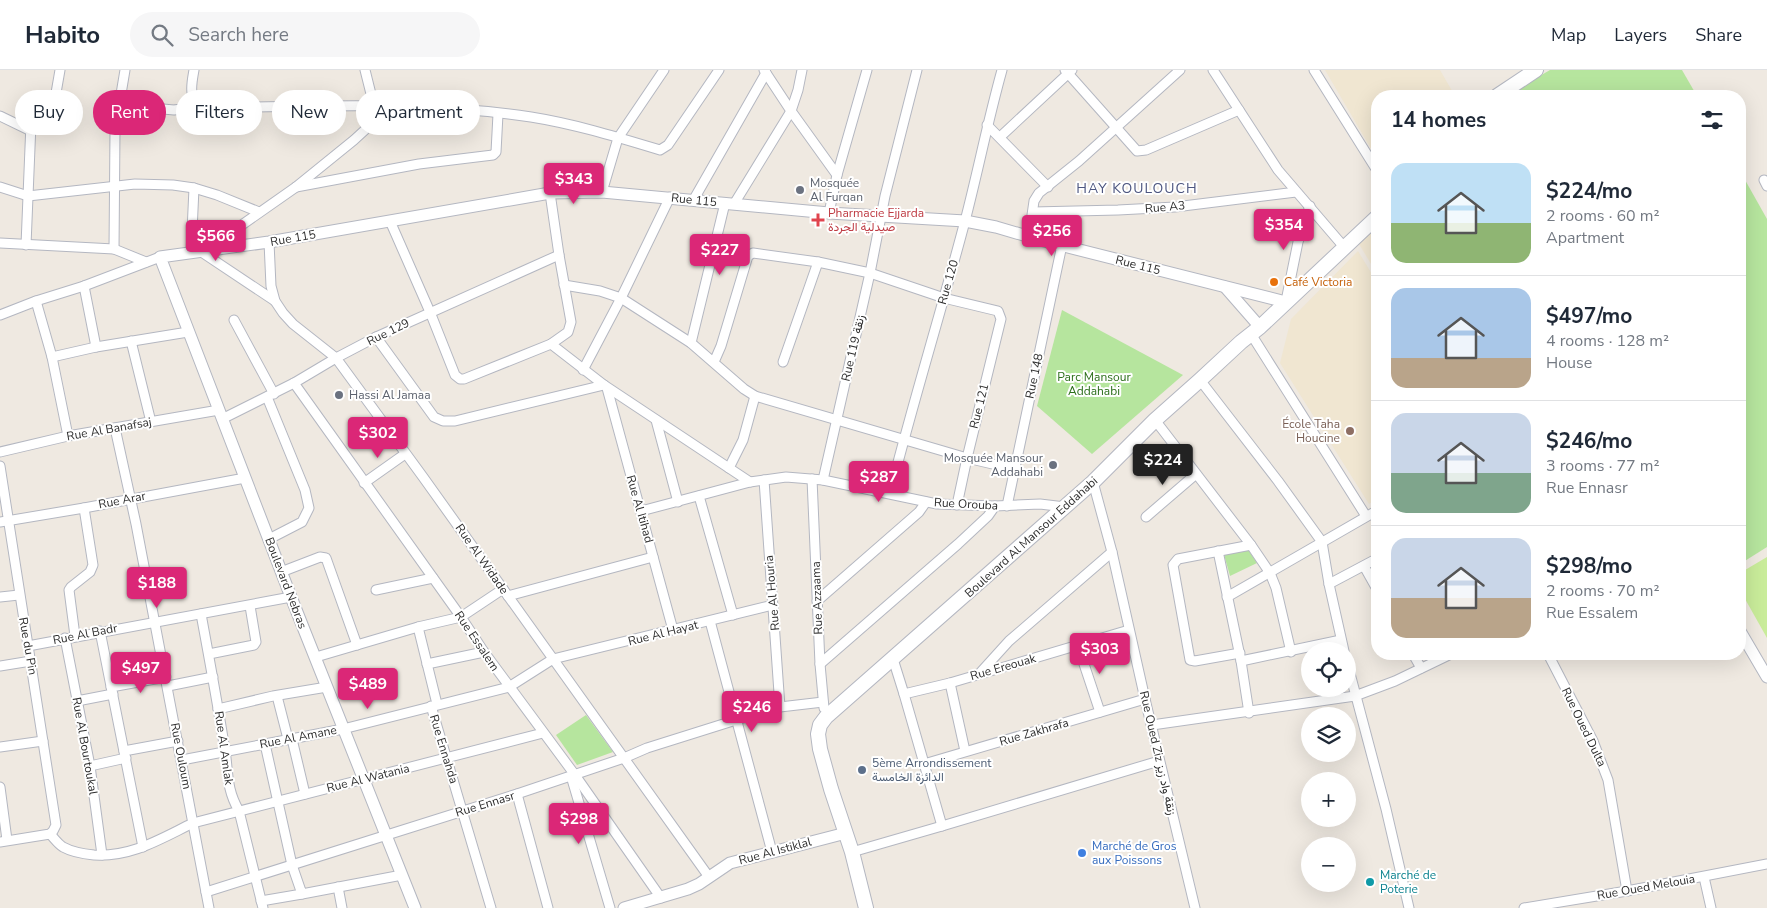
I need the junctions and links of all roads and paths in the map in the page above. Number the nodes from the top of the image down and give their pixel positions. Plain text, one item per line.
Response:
1 (60, 70) edge
2 (125, 70) edge
3 (194, 70) edge
4 (365, 70) edge
5 (664, 70) edge
6 (719, 70) edge
7 (802, 70) edge
8 (867, 70) edge
9 (917, 70) edge
10 (1002, 70) edge
11 (1180, 70) edge
12 (1214, 70) edge
13 (1314, 70) edge
14 (765, 71) edge
15 (1069, 71) edge
16 (1530, 71) edge
17 (57, 90) edge
18 (122, 90) edge
19 (191, 90) edge
20 (370, 90) edge
21 (1505, 90) edge
22 (356, 106) edge
23 (262, 107) edge
24 (1239, 110) junction
25 (791, 111) junction
26 (480, 113) edge
27 (498, 114) junction
28 (0, 116) edge
29 (15, 123) edge
30 (987, 125) junction
31 (1117, 128) junction
32 (29, 135) edge
33 (115, 135) edge
34 (359, 135) edge
35 (1000, 137) junction
36 (618, 138) junction
37 (1371, 161) edge
38 (837, 175) junction
39 (115, 186) junction
40 (0, 187) edge
41 (296, 187) junction
42 (1048, 187) junction
43 (194, 188) junction
44 (602, 192) junction
45 (1296, 192) junction
46 (550, 193) junction
47 (28, 196) junction
48 (670, 197) junction
49 (694, 199) junction
50 (730, 204) junction
51 (1310, 206) junction
52 (259, 212) junction
53 (1033, 212) junction
54 (829, 213) junction
55 (881, 216) junction
56 (390, 221) junction
57 (965, 221) junction
58 (1371, 222) edge
59 (1029, 236) junction
60 (269, 242) junction
61 (0, 243) edge
62 (26, 245) junction
63 (715, 245) junction
64 (1062, 246) junction
65 (1344, 247) junction
66 (114, 249) junction
67 (199, 251) junction
68 (559, 255) junction
69 (748, 256) junction
70 (160, 257) junction
71 (146, 262) junction
72 (818, 262) junction
73 (870, 273) junction
74 (564, 284) junction
75 (84, 286) junction
76 (1225, 286) junction
77 (622, 298) junction
78 (944, 298) junction
79 (36, 301) junction
80 (275, 301) junction
81 (1286, 302) junction
82 (430, 312) junction
83 (0, 315) edge
84 (234, 320) dead end
85 (1256, 331) junction
86 (188, 332) junction
87 (376, 337) junction
88 (131, 341) junction
89 (691, 343) junction
90 (551, 344) junction
91 (96, 347) junction
92 (52, 357) junction
93 (336, 358) junction
94 (714, 362) junction
95 (783, 362) dead end
96 (583, 370) junction
97 (1200, 380) junction
98 (294, 383) junction
99 (606, 387) junction
100 (270, 396) junction
101 (755, 396) junction
102 (220, 415) junction
103 (656, 420) junction
104 (837, 420) junction
105 (1155, 420) junction
106 (151, 422) junction
107 (115, 428) junction
108 (68, 436) junction
109 (904, 439) junction
110 (0, 452) edge
111 (405, 454) junction
112 (967, 458) junction
113 (0, 466) edge
114 (729, 468) junction
115 (1014, 469) junction
116 (1196, 474) junction
117 (245, 478) junction
118 (812, 478) junction
119 (764, 480) junction
120 (823, 480) junction
121 (364, 482) junction
122 (750, 482) junction
123 (1093, 482) junction
124 (890, 493) junction
125 (699, 496) junction
126 (131, 498) junction
127 (678, 502) junction
128 (926, 502) junction
129 (957, 505) junction
130 (995, 506) junction
131 (1006, 506) junction
132 (1065, 507) junction
133 (84, 508) junction
134 (641, 511) junction
135 (1371, 514) edge
136 (1366, 516) junction
137 (1146, 517) dead end
138 (4, 521) edge
139 (269, 539) junction
140 (1322, 542) junction
141 (1251, 545) junction
142 (1218, 551) junction
143 (1112, 552) junction
144 (653, 557) junction
145 (1371, 562) edge
146 (1364, 566) junction
147 (282, 572) junction
148 (1270, 573) junction
149 (1371, 577) edge
150 (433, 578) junction
151 (1329, 584) junction
152 (376, 590) dead end
153 (505, 592) junction
154 (19, 595) junction
155 (0, 597) edge
156 (290, 597) junction
157 (1227, 597) junction
158 (817, 601) junction
159 (250, 606) junction
160 (773, 606) junction
161 (201, 614) junction
162 (733, 615) junction
163 (461, 617) junction
164 (155, 621) junction
165 (710, 621) junction
166 (418, 627) junction
167 (673, 630) junction
168 (1129, 630) junction
169 (100, 631) junction
170 (75, 636) junction
171 (64, 638) junction
172 (1341, 640) joint
173 (1746, 641) edge
174 (357, 645) junction
175 (28, 646) junction
176 (1078, 646) junction
177 (484, 652) junction
178 (1291, 652) junction
179 (209, 654) junction
180 (1241, 657) junction
181 (316, 658) junction
182 (553, 659) junction
183 (893, 659) junction
184 (1416, 660) edge
185 (1438, 660) edge
186 (1551, 660) edge
187 (31, 661) junction
188 (427, 664) junction
189 (820, 664) junction
190 (0, 666) edge
191 (1421, 668) junction
192 (980, 673) junction
193 (213, 677) junction
194 (1767, 678) edge
195 (167, 681) junction
196 (950, 683) junction
197 (327, 687) junction
198 (509, 687) junction
199 (112, 690) junction
200 (904, 694) junction
201 (277, 696) junction
202 (1356, 696) edge
203 (1349, 697) edge
204 (1355, 697) edge
205 (1145, 699) junction
206 (77, 701) junction
207 (823, 702) junction
208 (434, 705) junction
209 (780, 707) junction
210 (218, 709) junction
211 (1100, 712) junction
212 (1249, 713) junction
213 (826, 718) junction
214 (736, 720) junction
215 (1152, 725) junction
216 (343, 729) junction
217 (544, 732) junction
218 (290, 739) junction
219 (43, 741) junction
220 (178, 741) junction
221 (265, 744) junction
222 (0, 747) edge
223 (226, 751) junction
224 (965, 751) junction
225 (125, 755) junction
226 (448, 758) junction
227 (624, 758) junction
228 (182, 760) junction
229 (1160, 761) junction
230 (924, 764) junction
231 (90, 766) junction
232 (573, 775) junction
233 (364, 778) junction
234 (0, 787) edge
235 (305, 794) junction
236 (517, 794) junction
237 (277, 802) junction
238 (462, 811) junction
239 (240, 812) junction
240 (193, 823) junction
241 (942, 826) junction
242 (846, 833) junction
243 (50, 834) junction
244 (386, 835) junction
245 (4, 841) edge
246 (143, 847) junction
247 (772, 852) junction
248 (852, 852) junction
249 (102, 855) junction
250 (1767, 864) edge
251 (292, 865) junction
252 (402, 875) junction
253 (255, 876) junction
254 (709, 877) junction
255 (1704, 877) junction
256 (338, 887) junction
257 (1627, 891) junction
258 (206, 892) junction
259 (302, 894) junction
260 (661, 898) junction
261 (262, 904) edge
262 (1567, 904) edge
263 (209, 908) edge
264 (342, 908) edge
265 (415, 908) edge
266 (491, 908) edge
267 (548, 908) edge
268 (610, 908) edge
269 (624, 908) edge
270 (866, 908) edge
271 (1196, 908) edge
272 (1409, 908) edge
273 (1524, 908) edge
274 (1711, 908) edge

1 - 17 street
2 - 18 street
3 - 19 street
4 - 20 street
5 - 36 street
6 - 36 street
7 - 25 street
8 - 38 street
9 - 55 street, Rue 119 زنقة
10 - 30 street, Rue 120
11 - 31 street
12 - 24 street
13 - 37 street
14 - 25 street
14 - 49 street
15 - 31 street
15 - 35 street
16 - 21 main road
22 - 23 street
24 - 31 street
24 - 45 street
25 - 38 street
25 - 50 street
26 - 27 street
27 - 36 street
27 - 41 street
28 - 29 street
30 - 35 street
30 - 57 street, Rue 120
31 - 42 street
32 - 47 street
33 - 39 street
34 - 41 street
35 - 42 street
36 - 44 street
38 - 54 street
39 - 43 street
39 - 47 street
39 - 66 street
40 - 47 street
41 - 52 street
42 - 53 street
43 - 52 street
43 - 67 street
44 - 46 street, Rue 115
44 - 48 street, Rue 115
45 - 51 street
45 - 53 street, Rue A3
46 - 56 street, Rue 115
46 - 68 street
47 - 62 street
48 - 49 street, Rue 115
48 - 77 street
49 - 50 street, Rue 115
50 - 54 street, Rue 115
50 - 63 street
51 - 65 street
51 - 81 street
52 - 67 street
53 - 59 street
54 - 55 street, Rue 115
55 - 57 street, Rue 115
55 - 73 street, Rue 119 زنقة
56 - 60 street, Rue 115
56 - 82 street
57 - 59 street, Rue 115
57 - 78 street, Rue 120
58 - 65 main road, Boulevard Al Mansour Eddahabi
59 - 64 street, Rue 115
60 - 67 street, Rue 115
60 - 80 street, Rue Al Widade
61 - 62 street
62 - 66 street
63 - 69 street
63 - 89 street
64 - 76 street, Rue 115
64 - 115 street, Rue 148
65 - 81 main road, Boulevard Al Mansour Eddahabi
66 - 71 street
67 - 70 street, Rue 115
67 - 80 street
68 - 74 street
68 - 82 street, Rue 129
69 - 72 street
69 - 94 street
70 - 71 street
70 - 86 street, Boulevard Nebras
71 - 75 street
72 - 73 street
72 - 95 street
73 - 78 street
73 - 104 street, Rue 119 زنقة
74 - 77 street
74 - 90 street
75 - 79 street
75 - 91 street
76 - 81 street, Rue 115
76 - 85 street
77 - 89 street
77 - 96 street
78 - 109 street, Rue 120
78 - 112 street, Rue 121
79 - 83 street
79 - 92 street
80 - 93 street, Rue Al Widade
81 - 85 main road, Boulevard Al Mansour Eddahabi
82 - 87 street, Rue 129
82 - 90 street
84 - 100 street
85 - 97 main road, Boulevard Al Mansour Eddahabi
85 - 136 street
86 - 88 street
86 - 102 street, Boulevard Nebras
87 - 93 street, Rue 129
87 - 99 street
88 - 91 street
88 - 106 street
89 - 94 street
90 - 96 street
91 - 92 street
92 - 108 street
93 - 98 street, Rue 129
93 - 111 street, Rue Al Widade
94 - 101 street
96 - 99 street
97 - 105 main road, Boulevard Al Mansour Eddahabi
97 - 140 street
98 - 100 street, Rue 129
98 - 121 street, Rue Essalem
99 - 103 street
99 - 134 street, Rue Al Itihad
100 - 102 street, Rue 129
100 - 139 street
101 - 104 street
101 - 114 street
102 - 106 street, Rue Al Banafsaj
102 - 117 street, Boulevard Nebras
103 - 114 street
103 - 127 street
104 - 109 street
104 - 120 street, Rue 119 زنقة
105 - 116 street
105 - 123 main road, Boulevard Al Mansour Eddahabi
106 - 107 street, Rue Al Banafsaj
107 - 108 street, Rue Al Banafsaj
107 - 126 street, Rue Ouloum
108 - 110 street, Rue Al Banafsaj
109 - 112 street
109 - 124 street, Rue 120
111 - 121 street
111 - 153 street, Rue Al Widade
112 - 115 street
112 - 129 street, Rue 121
113 - 138 street, Rue du Pin
114 - 122 street
115 - 131 street, Rue 148
116 - 137 street
116 - 141 street
117 - 126 street, Rue Arar
117 - 139 street, Boulevard Nebras
118 - 119 street, Rue Orouba
118 - 120 street, Rue Orouba
118 - 158 street, Rue Azzaama
119 - 122 street, Rue Orouba
119 - 160 street, Rue Al Houria
120 - 124 street, Rue Orouba
121 - 150 street, Rue Essalem
122 - 125 street, Rue Orouba
123 - 132 main road, Boulevard Al Mansour Eddahabi
123 - 143 street, Rue Oued Ziz زنقة واد زيز
124 - 128 street, Rue Orouba
125 - 127 street, Rue Orouba
125 - 162 street
126 - 133 street, Rue Arar
126 - 164 street, Rue Ouloum
127 - 134 street, Rue Orouba
128 - 129 street, Rue Orouba
128 - 158 street
129 - 130 street, Rue Orouba
130 - 131 street, Rue Orouba
130 - 189 street
131 - 132 street, Rue Orouba
132 - 183 main road, Boulevard Al Mansour Eddahabi
133 - 138 street, Rue Arar
133 - 170 street
134 - 144 street, Rue Al Itihad
135 - 136 street
136 - 140 street
138 - 154 street, Rue du Pin
139 - 147 street, Boulevard Nebras
140 - 148 street
140 - 151 street
141 - 142 street
141 - 148 street
142 - 157 street
142 - 180 street
143 - 168 street, Rue Oued Ziz زنقة واد زيز
143 - 192 street
144 - 153 street
144 - 167 street, Rue Al Itihad
145 - 146 street
146 - 149 street
146 - 151 street
147 - 156 street, Boulevard Nebras
147 - 174 street
148 - 157 street
148 - 178 street
150 - 152 street
150 - 163 street, Rue Essalem
151 - 172 street
153 - 163 street
153 - 182 street, Rue Al Widade
154 - 155 street
154 - 175 street, Rue du Pin
156 - 159 street, Rue Al Badr
156 - 181 street, Boulevard Nebras
157 - 180 street
158 - 189 street, Rue Azzaama
159 - 161 street, Rue Al Badr
159 - 179 street
160 - 162 street, Rue Al Hayat
160 - 209 street, Rue Al Houria
161 - 164 street, Rue Al Badr
161 - 179 street, Rue Al Amlak
162 - 165 street, Rue Al Hayat
163 - 166 street
163 - 177 street, Rue Essalem
164 - 169 street, Rue Al Badr
164 - 195 street, Rue Ouloum
165 - 167 street, Rue Al Hayat
165 - 214 street
166 - 174 street
166 - 188 street, Rue Ennahda
167 - 182 street, Rue Al Hayat
168 - 176 street, Rue Ereouak
168 - 205 street, Rue Oued Ziz زنقة واد زيز
169 - 170 street, Rue Al Badr
169 - 199 street
170 - 171 street, Rue Al Badr
171 - 175 street, Rue Al Badr
171 - 206 street, Rue Al Bourtoukal
172 - 178 street
173 - 194 street
174 - 181 street
175 - 187 street, Rue du Pin
176 - 192 street, Rue Ereouak
176 - 211 street
177 - 188 street
177 - 198 street, Rue Essalem
178 - 180 street
179 - 193 street, Rue Al Amlak
180 - 212 street
181 - 197 street, Boulevard Nebras
182 - 198 street, Rue Al Amane
182 - 227 street, Rue Al Widade
183 - 200 street
183 - 213 main road, Boulevard Al Mansour Eddahabi
184 - 191 street
185 - 191 street
186 - 257 street, Rue Oued Dulta
187 - 190 street
187 - 219 street, Rue du Pin
188 - 208 street, Rue Ennahda
189 - 207 street, Rue Azzaama
191 - 202 street
192 - 196 street, Rue Ereouak
193 - 195 street
193 - 210 street, Rue Al Amlak
195 - 199 street
195 - 220 street, Rue Ouloum
196 - 200 street, Rue Ereouak
196 - 224 street
197 - 201 street
197 - 216 street, Boulevard Nebras
198 - 208 street, Rue Al Amane
198 - 217 street, Rue Essalem
199 - 206 street
199 - 225 street
200 - 230 street
201 - 210 street
201 - 218 street
203 - 212 street
204 - 272 street
205 - 211 street, Rue Zakhrafa
205 - 215 street, Rue Oued Ziz زنقة واد زيز
206 - 231 street, Rue Al Bourtoukal
207 - 209 street, Rue Ennasr
207 - 213 street, Rue Azzaama
208 - 216 street, Rue Al Amane
208 - 226 street, Rue Ennahda
209 - 214 street, Rue Ennasr
210 - 223 street, Rue Al Amlak
211 - 224 street, Rue Zakhrafa
212 - 215 street
213 - 242 main road
214 - 227 street, Rue Ennasr
214 - 247 street
215 - 229 street, Rue Oued Ziz زنقة واد زيز
216 - 218 street, Rue Al Amane
216 - 233 street, Boulevard Nebras
217 - 226 street, Rue Al Watania
217 - 232 street, Rue Essalem
218 - 221 street, Rue Al Amane
218 - 235 street
219 - 222 street
219 - 243 street, Rue du Pin
220 - 225 street
220 - 228 street, Rue Ouloum
221 - 223 street, Rue Al Amane
221 - 237 street
223 - 228 street, Rue Al Amane
223 - 239 street, Rue Al Amlak
224 - 230 street, Rue Zakhrafa
225 - 231 street
225 - 246 street
226 - 233 street, Rue Al Watania
226 - 238 street, Rue Ennahda
227 - 232 street, Rue Ennasr
227 - 254 street, Rue Al Widade
228 - 240 street, Rue Ouloum
229 - 241 street
229 - 271 street, Rue Oued Ziz زنقة واد زيز
230 - 241 street
231 - 249 street, Rue Al Bourtoukal
232 - 236 street, Rue Ennasr
232 - 260 street, Rue Essalem
232 - 268 street
233 - 235 street, Rue Al Watania
233 - 244 street, Boulevard Nebras
234 - 245 street
235 - 237 street, Rue Al Watania
236 - 238 street, Rue Ennasr
236 - 267 street
237 - 239 street, Rue Al Watania
237 - 251 street
238 - 244 street, Rue Ennasr
238 - 266 street, Rue Ennahda
239 - 240 street, Rue Al Watania
239 - 253 street, Rue Al Amlak
240 - 246 street, Rue Al Watania
240 - 258 street, Rue Ouloum
241 - 248 street
242 - 247 street, Rue Al Istiklal
242 - 248 main road
243 - 245 street
243 - 249 street, Rue Al Watania
244 - 251 street, Rue Ennasr
244 - 252 street, Boulevard Nebras
246 - 249 street, Rue Al Watania
247 - 254 street, Rue Al Istiklal
248 - 270 main road
250 - 255 street, Rue Oued Melouia
251 - 253 street, Rue Ennasr
251 - 259 street
252 - 256 street
252 - 265 street, Boulevard Nebras
253 - 258 street, Rue Ennasr
253 - 261 street, Rue Al Amlak
254 - 260 street, Rue Al Istiklal
255 - 257 street, Rue Oued Melouia
255 - 274 street
256 - 259 street
256 - 264 street
257 - 262 street, Rue Oued Melouia
258 - 263 street, Rue Ouloum
259 - 261 street
260 - 269 street, Rue Al Istiklal
262 - 273 street, Rue Oued Melouia

